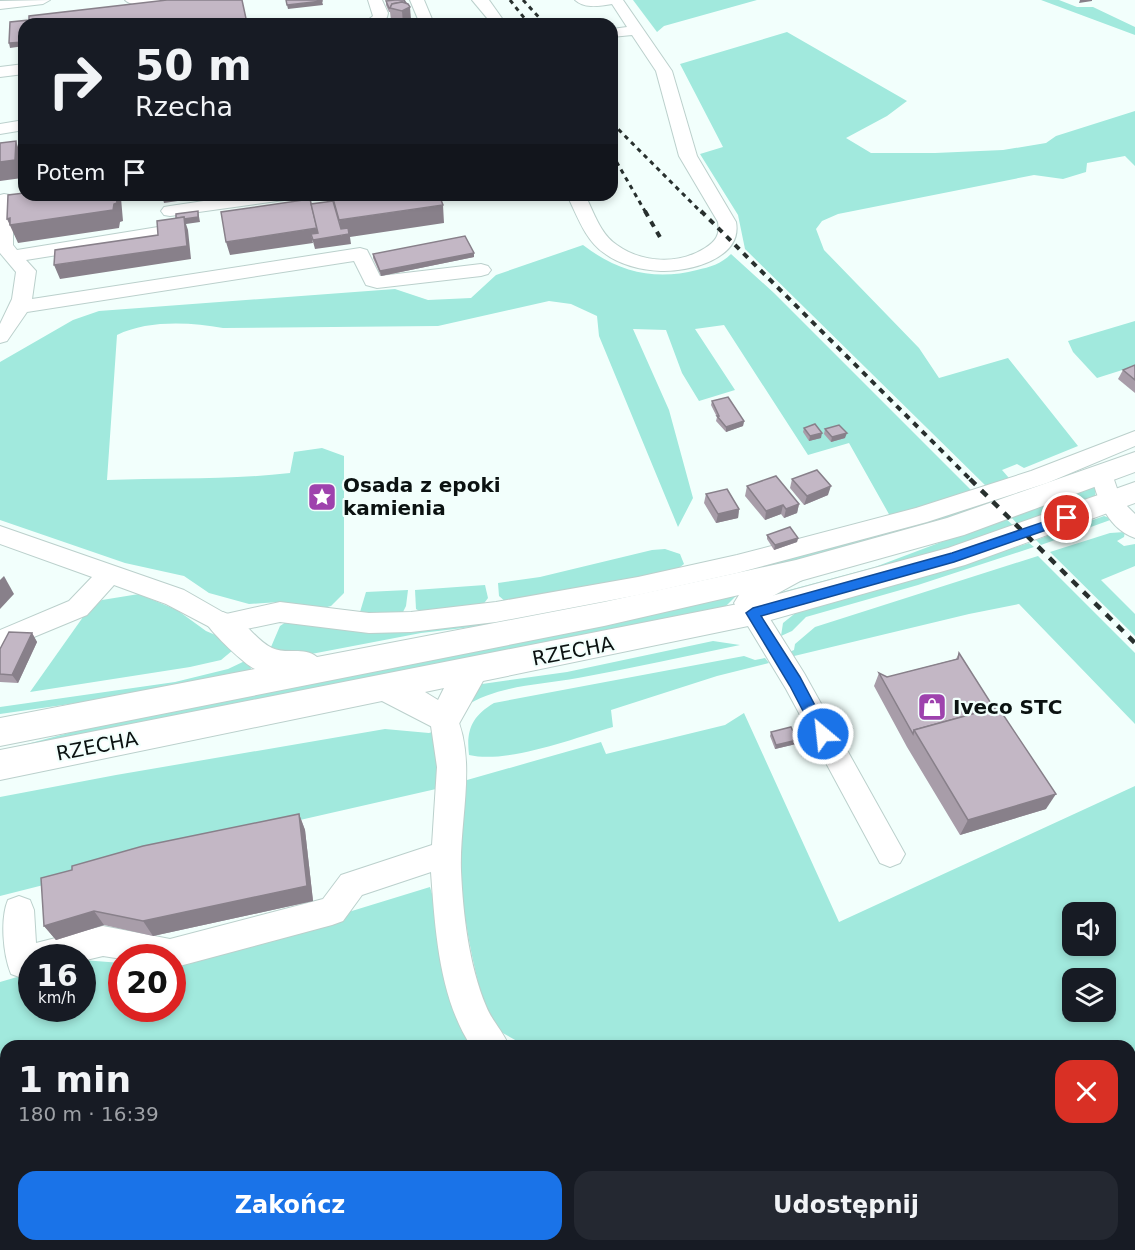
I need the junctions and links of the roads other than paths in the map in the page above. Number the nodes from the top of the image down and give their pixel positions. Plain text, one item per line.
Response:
1 (43, 0) edge
2 (132, 0) edge
3 (169, 0) edge
4 (375, 0) edge
5 (419, 0) edge
6 (479, 0) edge
7 (582, 0) edge
8 (614, 0) edge
9 (0, 5) edge
10 (380, 18) edge
11 (425, 18) edge
12 (495, 18) edge
13 (637, 30) junction
14 (618, 32) edge
15 (18, 70) edge
16 (0, 72) edge
17 (18, 126) edge
18 (0, 129) edge
19 (8, 198) edge
20 (228, 201) edge
21 (579, 201) edge
22 (170, 210) dead end
23 (158, 233) edge
24 (13, 256) junction
25 (481, 270) dead end
26 (21, 307) junction
27 (0, 337) edge
28 (1135, 438) edge
29 (1135, 462) edge
30 (1116, 490) edge
31 (1135, 529) edge
32 (0, 535) edge
33 (796, 571) junction
34 (110, 574) junction
35 (753, 613) junction
36 (223, 624) junction
37 (0, 641) edge
38 (347, 664) junction
39 (471, 672) junction
40 (387, 688) junction
41 (444, 719) junction
42 (0, 732) edge
43 (0, 765) edge
44 (446, 854) junction
45 (890, 854) dead end
46 (19, 910) dead end
47 (21, 944) edge
48 (92, 944) edge
49 (488, 1040) edge

1 - 9 street
2 - 3 street
4 - 10 street
5 - 11 street
6 - 12 street
7 - 8 street
8 - 13 street
13 - 14 street
13 - 21 street
15 - 16 street
17 - 18 street
19 - 24 street
20 - 22 street
23 - 24 street
24 - 26 street
25 - 26 street
26 - 27 street
28 - 36 street
29 - 30 main road, RZECHA
30 - 31 street
30 - 33 main road, RZECHA
30 - 35 main road, RZECHA
32 - 34 street
33 - 35 street
33 - 38 main road, RZECHA
34 - 36 street
34 - 37 street
35 - 39 main road, RZECHA
35 - 45 street
36 - 38 main road
38 - 42 main road, RZECHA
39 - 40 main road, RZECHA
39 - 41 main road
40 - 41 main road
40 - 43 main road, RZECHA
41 - 44 street
44 - 48 street
44 - 49 street
46 - 47 street

